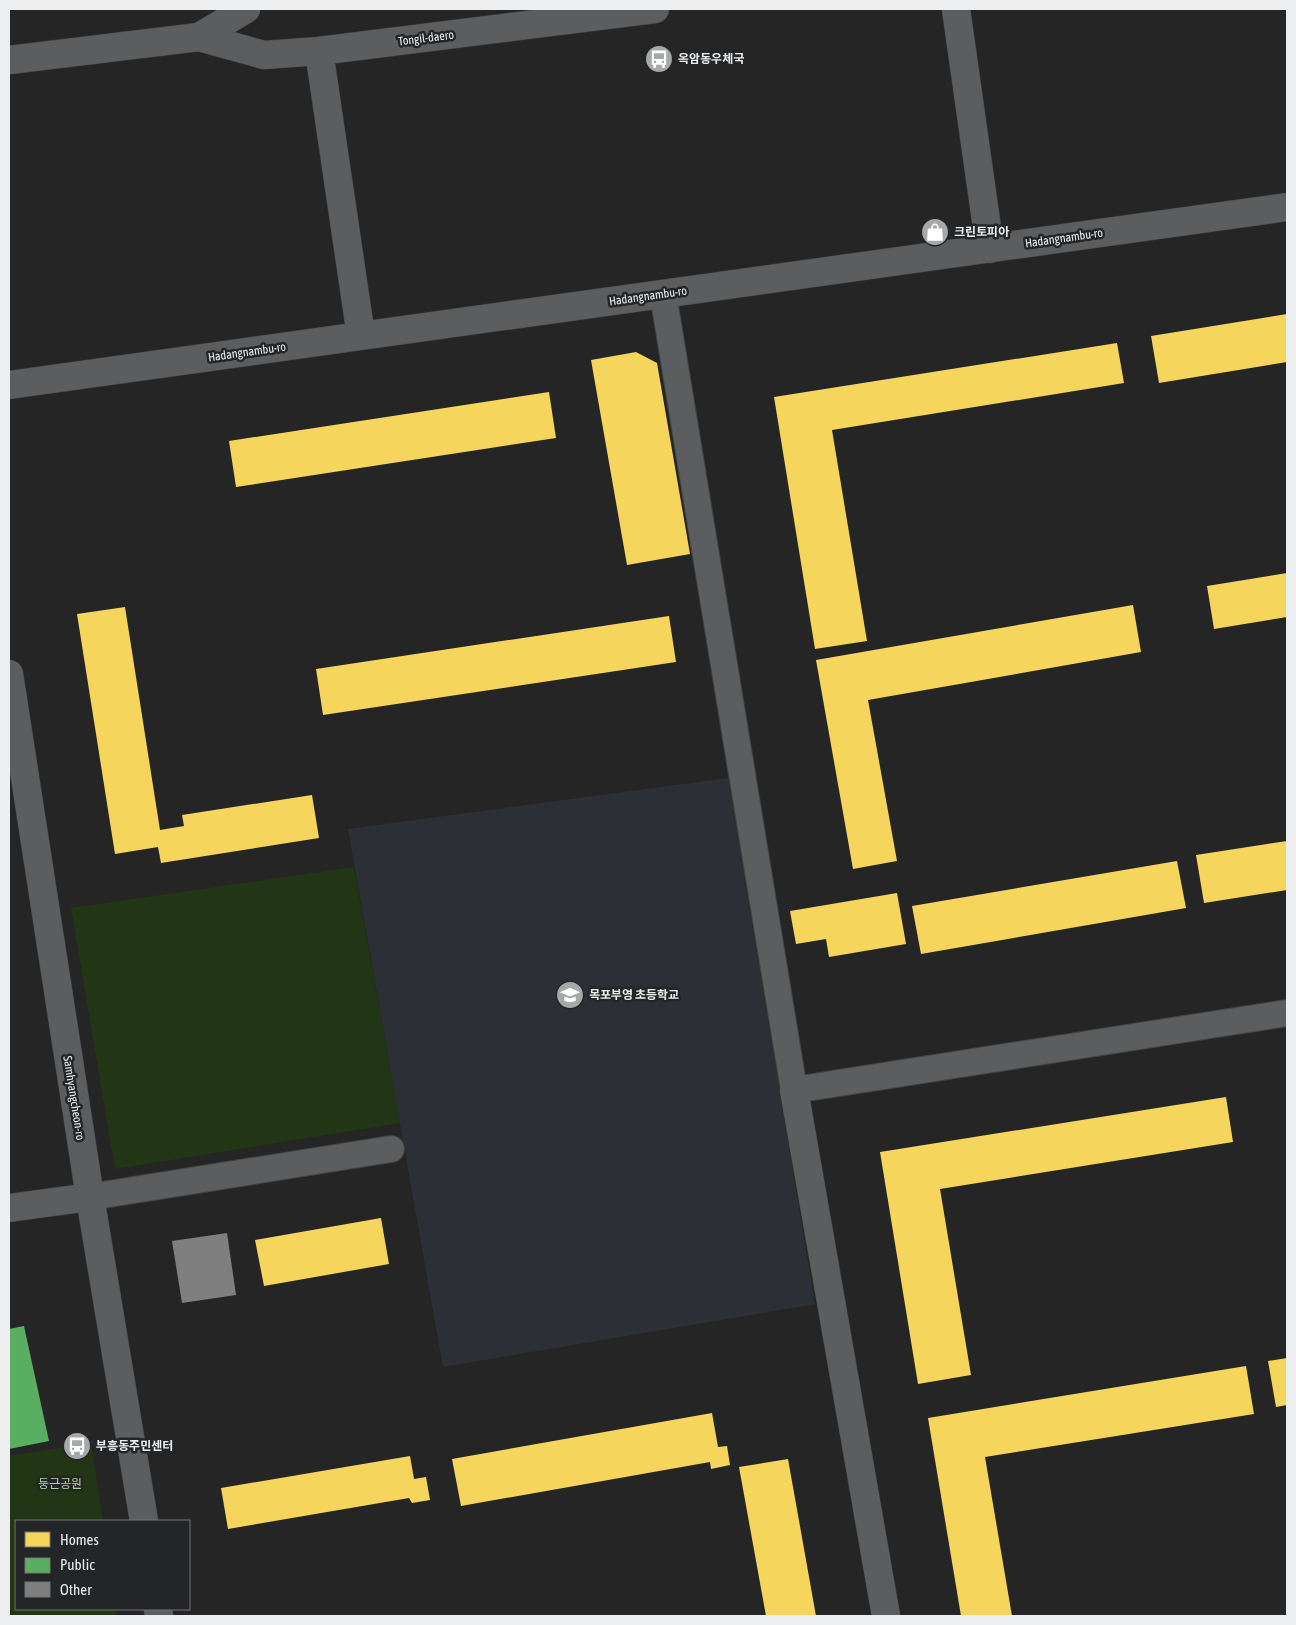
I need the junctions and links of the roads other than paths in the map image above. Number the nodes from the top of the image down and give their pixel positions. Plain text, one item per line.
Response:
1 (246, 9) edge
2 (655, 9) edge
3 (956, 9) edge
4 (199, 37) junction
5 (319, 51) junction
6 (9, 60) edge
7 (1287, 207) edge
8 (990, 249) junction
9 (663, 294) junction
10 (362, 336) junction
11 (9, 385) edge
12 (9, 674) edge
13 (1287, 1013) edge
14 (794, 1090) junction
15 (391, 1149) dead end
16 (90, 1197) junction
17 (9, 1208) edge
18 (144, 1520) edge
19 (886, 1616) edge

1 - 4 street, Tongil-daero
2 - 5 street, Tongil-daero
3 - 8 street
4 - 5 street, Tongil-daero
4 - 6 street, Tongil-daero
5 - 10 street
7 - 8 street, Hadangnambu-ro
8 - 9 street, Hadangnambu-ro
9 - 10 street, Hadangnambu-ro
9 - 14 street
10 - 11 street, Hadangnambu-ro
12 - 16 street, Samhyangcheon-ro
13 - 14 street
14 - 19 street
15 - 16 street
16 - 17 street
16 - 18 street, Samhyangcheon-ro

